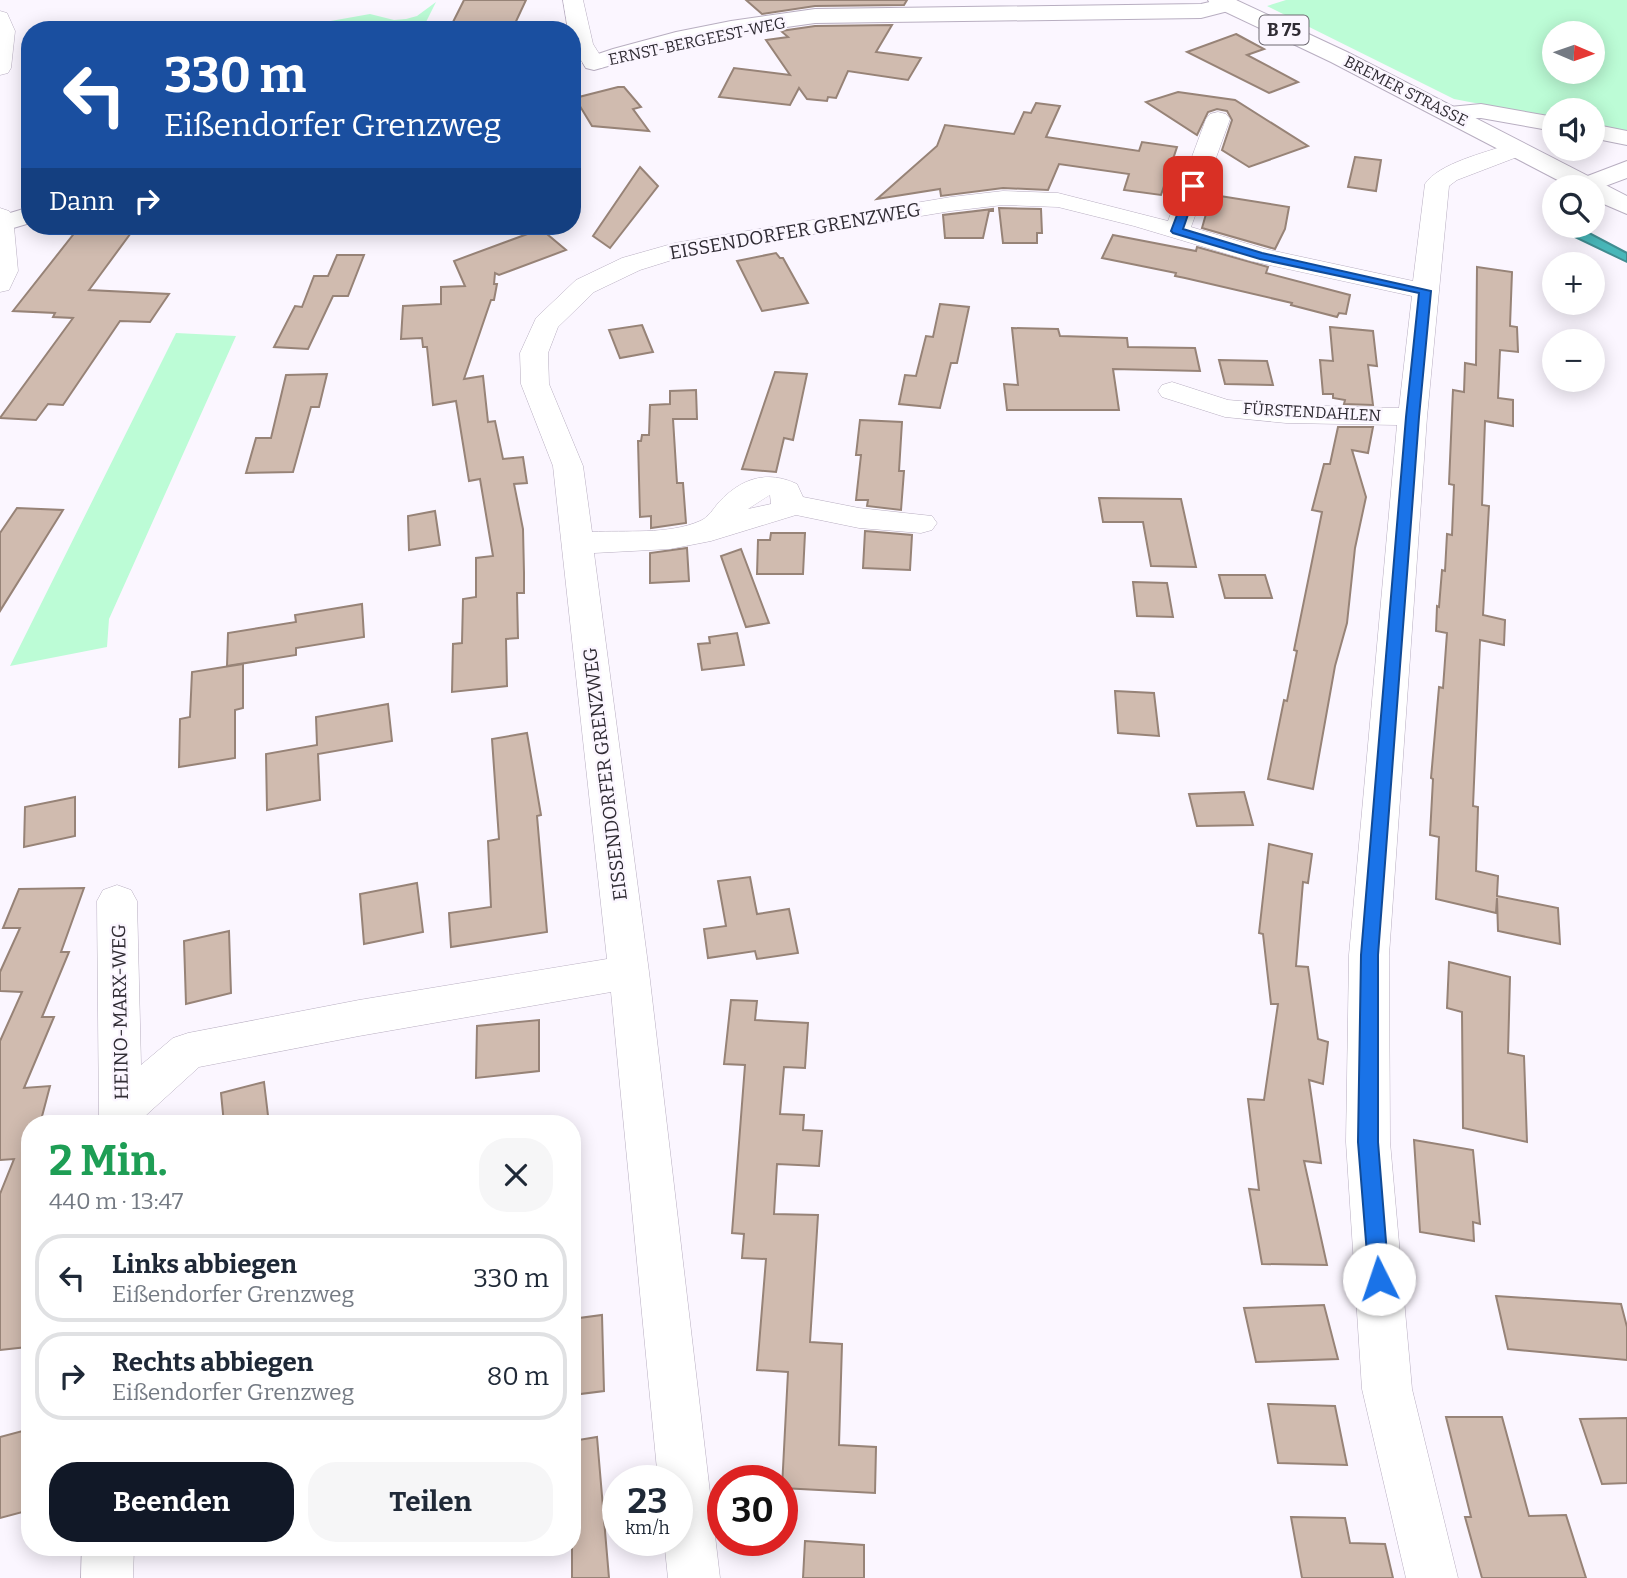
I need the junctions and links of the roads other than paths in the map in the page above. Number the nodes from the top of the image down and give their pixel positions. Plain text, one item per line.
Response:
1 (573, 0) edge
2 (1224, 2) edge
3 (0, 17) edge
4 (577, 21) edge
5 (581, 39) edge
6 (583, 65) edge
7 (0, 68) edge
8 (1447, 113) junction
9 (1218, 119) dead end
10 (1542, 122) edge
11 (1605, 134) edge
12 (1627, 138) edge
13 (1517, 149) junction
14 (1627, 169) edge
15 (1567, 175) edge
16 (1605, 180) edge
17 (1605, 195) edge
18 (1627, 206) edge
19 (21, 217) edge
20 (0, 222) edge
21 (1177, 231) junction
22 (0, 284) edge
23 (1425, 291) junction
24 (1172, 391) dead end
25 (1412, 417) junction
26 (789, 504) joint
27 (921, 523) dead end
28 (578, 543) junction
29 (117, 901) dead end
30 (629, 972) junction
31 (122, 1115) edge
32 (123, 1115) edge
33 (108, 1556) edge
34 (107, 1578) edge
35 (694, 1578) edge
36 (1432, 1578) edge

1 - 4 street
2 - 6 street, ERNST-BERGEEST-WEG
2 - 8 street, BREMER STRASSE / B 75
3 - 7 street
5 - 6 street
8 - 10 street
8 - 13 street, BREMER STRASSE / B 75
9 - 21 street
11 - 12 street
13 - 15 street, BREMER STRASSE / B 75
13 - 23 street
14 - 16 street
17 - 18 street, BREMER STRASSE / B 75
19 - 20 street
20 - 22 street
21 - 23 street, EISSENDORFER GRENZWEG
21 - 28 street, EISSENDORFER GRENZWEG
23 - 25 street
24 - 25 street, FÜRSTENDAHLEN
25 - 36 street
26 - 27 street
26 - 28 street
28 - 30 street, EISSENDORFER GRENZWEG
29 - 31 street, HEINO-MARX-WEG
30 - 32 street
30 - 35 street, EISSENDORFER GRENZWEG
33 - 34 street

